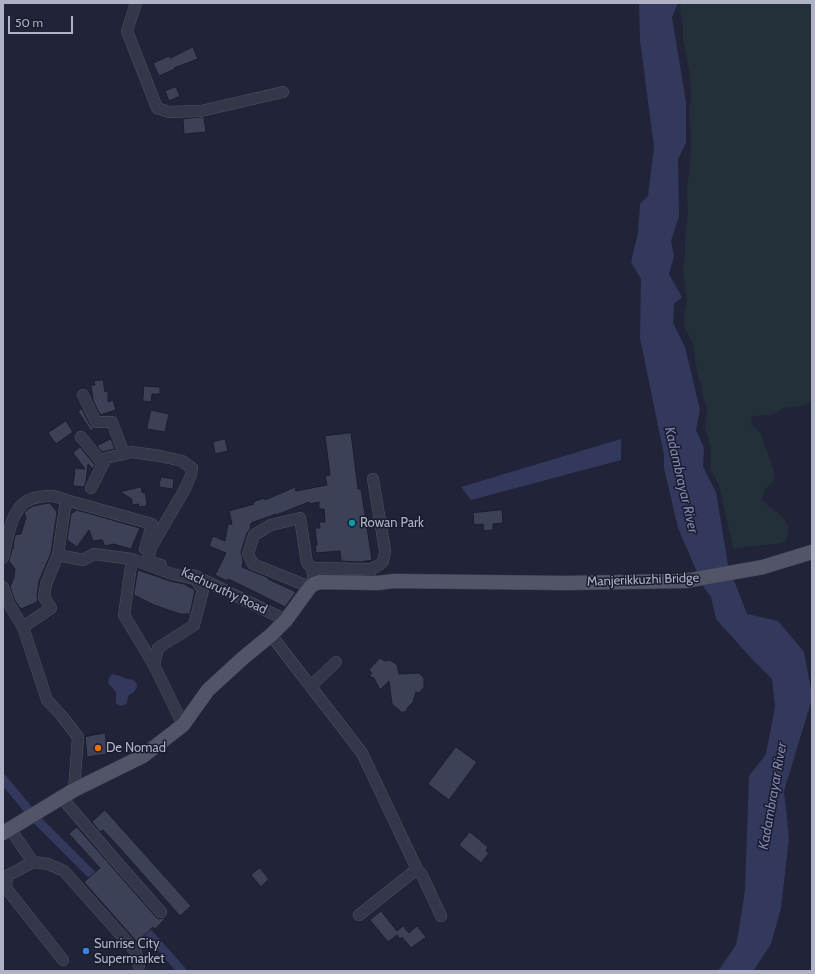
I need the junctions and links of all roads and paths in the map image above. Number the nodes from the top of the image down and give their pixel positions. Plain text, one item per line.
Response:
1 (136, 3) edge
2 (283, 92) dead end
3 (83, 396) dead end
4 (81, 437) dead end
5 (124, 454) junction
6 (103, 464) junction
7 (373, 479) dead end
8 (91, 488) dead end
9 (66, 500) junction
10 (812, 552) edge
11 (58, 555) junction
12 (3, 558) edge
13 (136, 561) junction
14 (312, 568) junction
15 (370, 576) junction
16 (312, 586) junction
17 (3, 587) edge
18 (286, 620) junction
19 (22, 627) junction
20 (271, 634) junction
21 (336, 662) dead end
22 (154, 665) junction
23 (311, 686) junction
24 (183, 725) junction
25 (74, 790) junction
26 (62, 798) junction
27 (6, 831) edge
28 (33, 862) junction
29 (416, 869) junction
30 (161, 912) dead end
31 (359, 915) dead end
32 (441, 916) dead end
33 (63, 960) dead end
34 (138, 969) edge

1 - 2 street
3 - 5 street
4 - 6 street
5 - 6 street, Kachuruthy Road
5 - 18 street, Kachuruthy Road
6 - 8 street
7 - 15 street
9 - 11 street
9 - 12 street
9 - 13 street
10 - 15 main road, Manjerikkuzhi Bridge
11 - 13 street
11 - 19 street
13 - 22 street
13 - 22 street
14 - 15 street
14 - 16 street
14 - 16 street
15 - 16 main road, Manjerikkuzhi Bridge
16 - 18 main road
17 - 19 street
18 - 20 main road
19 - 25 street
20 - 23 street
20 - 24 main road
21 - 23 street
22 - 24 street
23 - 29 street
24 - 25 main road
25 - 26 main road
26 - 27 main road
26 - 30 street
27 - 28 street
28 - 33 street
28 - 34 street
29 - 31 street
29 - 32 street

